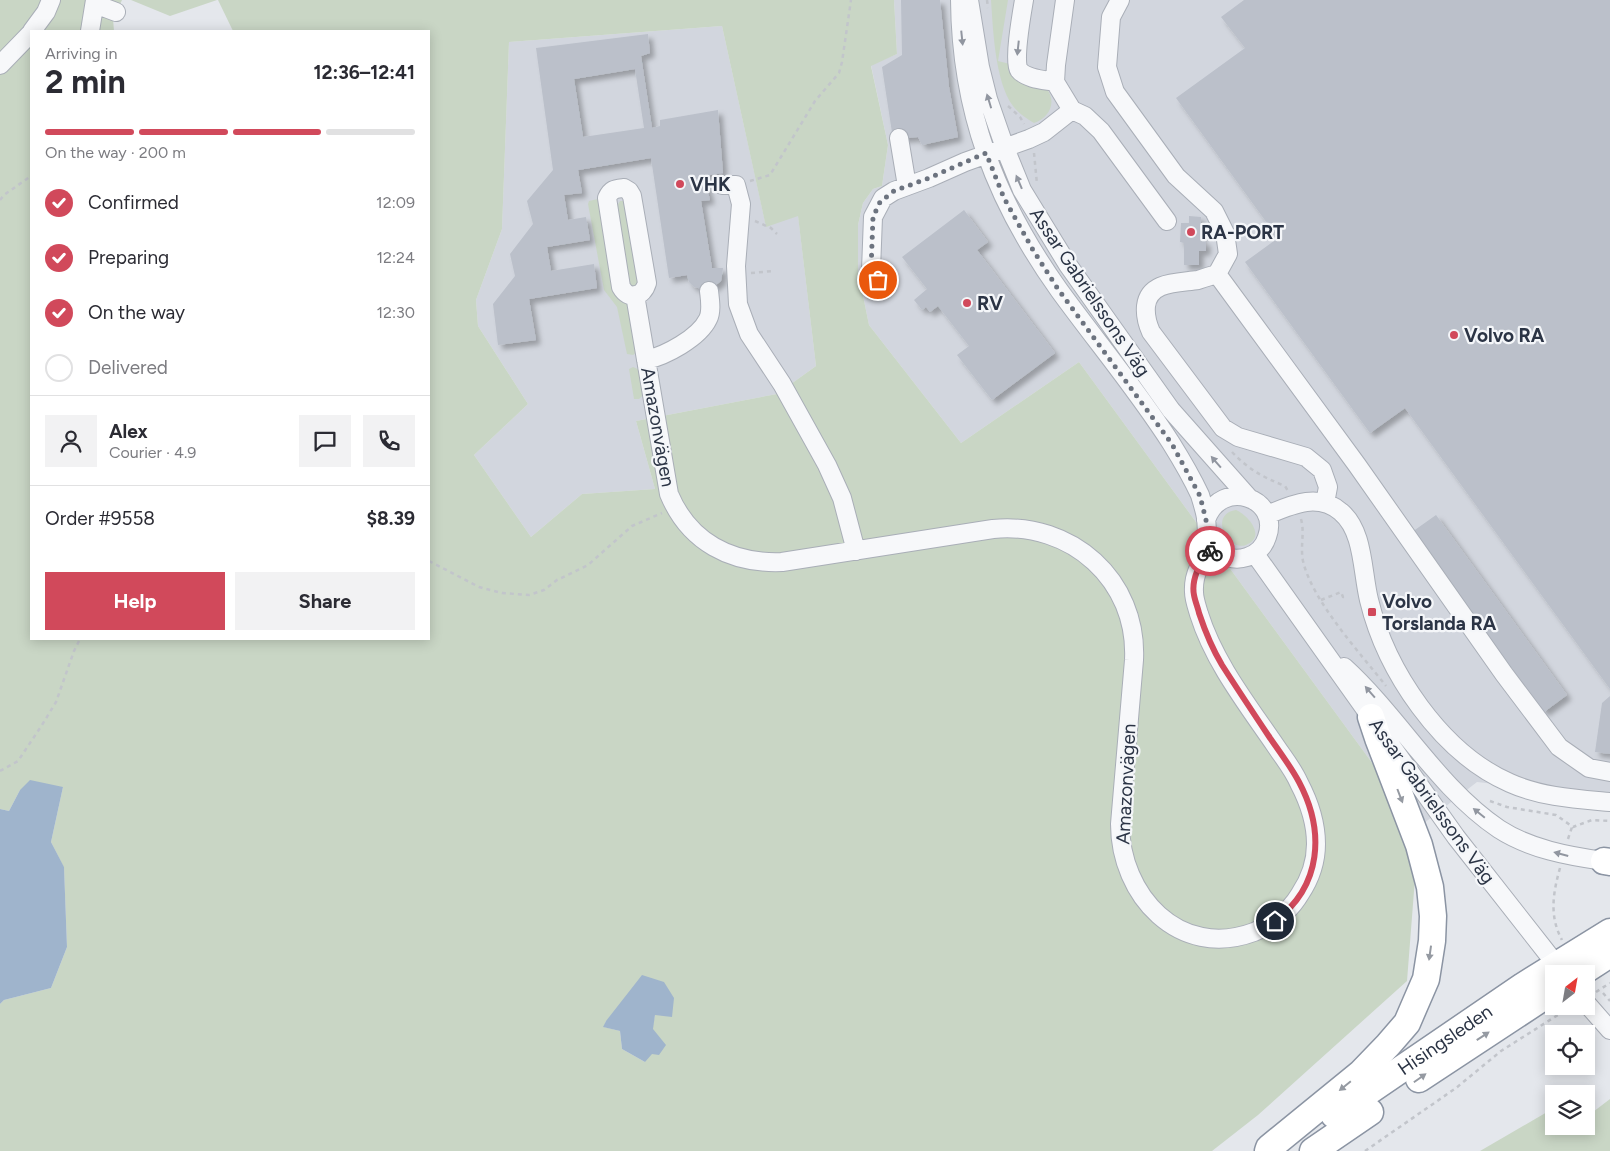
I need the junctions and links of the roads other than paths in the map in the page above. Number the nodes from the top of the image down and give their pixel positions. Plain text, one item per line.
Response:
1 (51, 0) edge
2 (960, 0) edge
3 (969, 0) edge
4 (1024, 0) edge
5 (1065, 0) edge
6 (1120, 0) edge
7 (95, 2) edge
8 (116, 12) dead end
9 (33, 30) edge
10 (90, 30) edge
11 (30, 34) edge
12 (0, 65) edge
13 (1056, 82) junction
14 (1072, 110) junction
15 (899, 138) dead end
16 (1005, 148) junction
17 (986, 153) junction
18 (729, 185) road end
19 (907, 186) junction
20 (1167, 221) dead end
21 (1217, 274) junction
22 (878, 280) dead end
23 (709, 291) dead end
24 (636, 295) junction
25 (646, 360) junction
26 (1249, 498) junction
27 (1325, 503) junction
28 (1267, 515) junction
29 (1206, 520) junction
30 (1213, 548) junction
31 (856, 551) junction
32 (1255, 554) junction
33 (1316, 641) junction
34 (1371, 717) junction
35 (1610, 772) edge
36 (1610, 802) edge
37 (1607, 861) edge
38 (1610, 932) edge
39 (1551, 958) dead end
40 (1595, 988) edge
41 (1545, 996) edge
42 (1610, 1030) edge
43 (1268, 1151) edge
44 (1282, 1151) edge
45 (1313, 1151) edge

1 - 9 street
2 -> 17 street, Assar Gabrielssons Väg
16 -> 3 street, Assar Gabrielssons Väg
4 -> 13 street
5 - 13 street
6 - 21 street
7 - 8 street
7 - 10 street
11 - 12 street
13 - 14 street
14 - 16 street
14 - 20 street
15 - 19 street
16 - 17 street
26 -> 16 street, Assar Gabrielssons Väg
17 - 19 street
17 - 29 street, Assar Gabrielssons Väg
18 - 31 street
19 - 22 street
21 - 27 street, Assar Gabrielssons Väg
21 - 35 street
23 - 25 street
24 - 24 street
24 - 25 street, Amazonvägen
25 - 31 street, Amazonvägen
26 - 28 street
26 - 29 street
27 - 28 street
27 - 36 street
28 - 32 street
29 - 30 street
30 - 31 street, Amazonvägen
30 - 32 street
32 - 33 street, Assar Gabrielssons Väg
33 - 34 street, Assar Gabrielssons Väg
37 -> 33 street, Assar Gabrielssons Väg
34 - 39 street, Assar Gabrielssons Väg
34 -> 43 highway
38 - 44 highway, Hisingsleden
40 - 42 street
45 -> 41 highway, Hisingsleden

